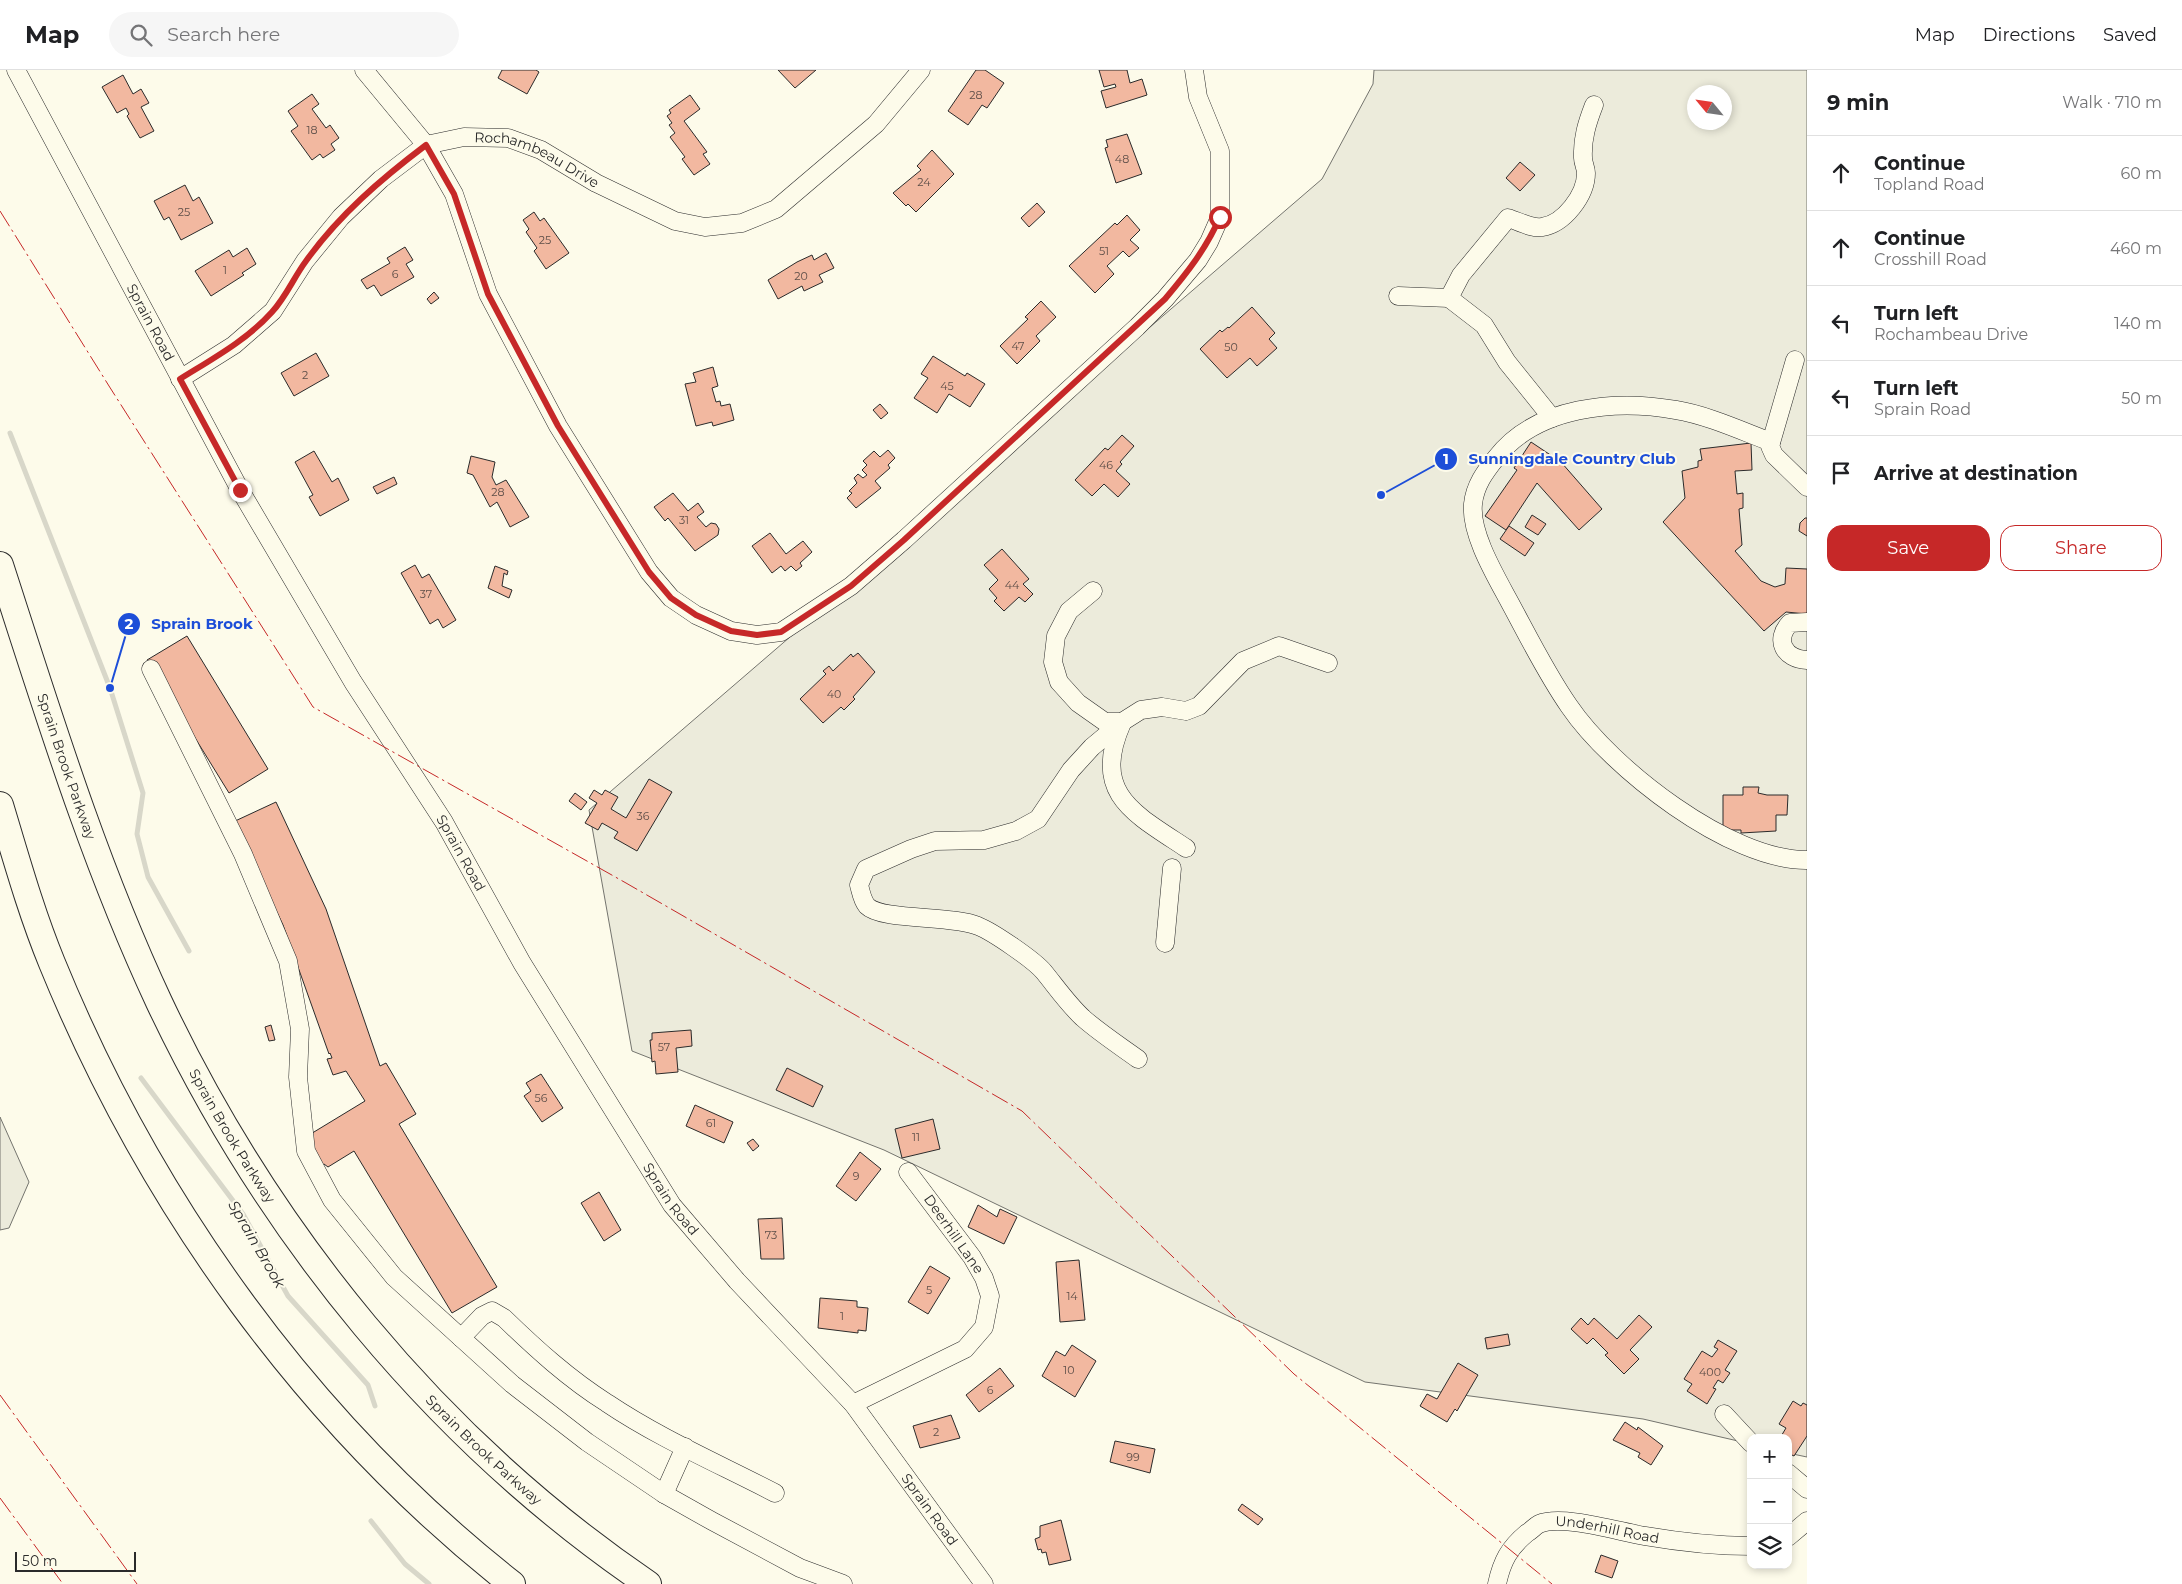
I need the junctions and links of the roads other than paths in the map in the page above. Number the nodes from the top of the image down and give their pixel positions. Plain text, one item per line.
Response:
1 (16, 70) edge
2 (364, 70) edge
3 (921, 70) edge
4 (1194, 70) edge
5 (1594, 105) dead end
6 (426, 145) junction
7 (1398, 296) dead end
8 (1450, 298) junction
9 (1795, 360) dead end
10 (180, 379) junction
11 (1552, 418) junction
12 (1771, 442) junction
13 (1807, 486) edge
14 (0, 565) edge
15 (1093, 591) dead end
16 (1807, 622) edge
17 (1807, 660) edge
18 (1328, 663) dead end
19 (151, 669) dead end
20 (1122, 722) junction
21 (0, 805) edge
22 (1186, 848) dead end
23 (1807, 860) edge
24 (1172, 868) dead end
25 (1165, 943) dead end
26 (1138, 1059) dead end
27 (908, 1172) dead end
28 (461, 1338) junction
29 (853, 1404) junction
30 (1724, 1414) dead end
31 (1747, 1439) edge
32 (685, 1447) junction
33 (1792, 1476) edge
34 (1807, 1488) edge
35 (775, 1493) dead end
36 (664, 1494) junction
37 (1807, 1521) edge
38 (1792, 1534) edge
39 (1747, 1546) edge
40 (512, 1584) edge
41 (648, 1584) edge
42 (843, 1584) edge
43 (984, 1584) edge
44 (1497, 1584) edge

1 - 10 street, Sprain Road
2 - 6 street
3 - 6 street, Rochambeau Drive
4 - 6 street
5 - 8 street
6 - 10 street, Rochambeau Drive
7 - 8 street
8 - 11 street
9 - 12 street
10 - 29 street, Sprain Road
11 - 12 street
11 - 23 street
12 - 13 street
14 - 41 highway, Sprain Brook Parkway
15 - 20 street
16 - 17 street
18 - 20 street
19 - 28 street
20 - 22 street
20 - 26 street
21 - 40 highway
24 - 25 street
27 - 29 street, Deerhill Lane
28 - 32 street
28 - 36 street
29 - 43 street, Sprain Road
30 - 31 street
32 - 35 street
32 - 36 street
33 - 34 street
36 - 42 street
37 - 38 street
39 - 44 street, Underhill Road

